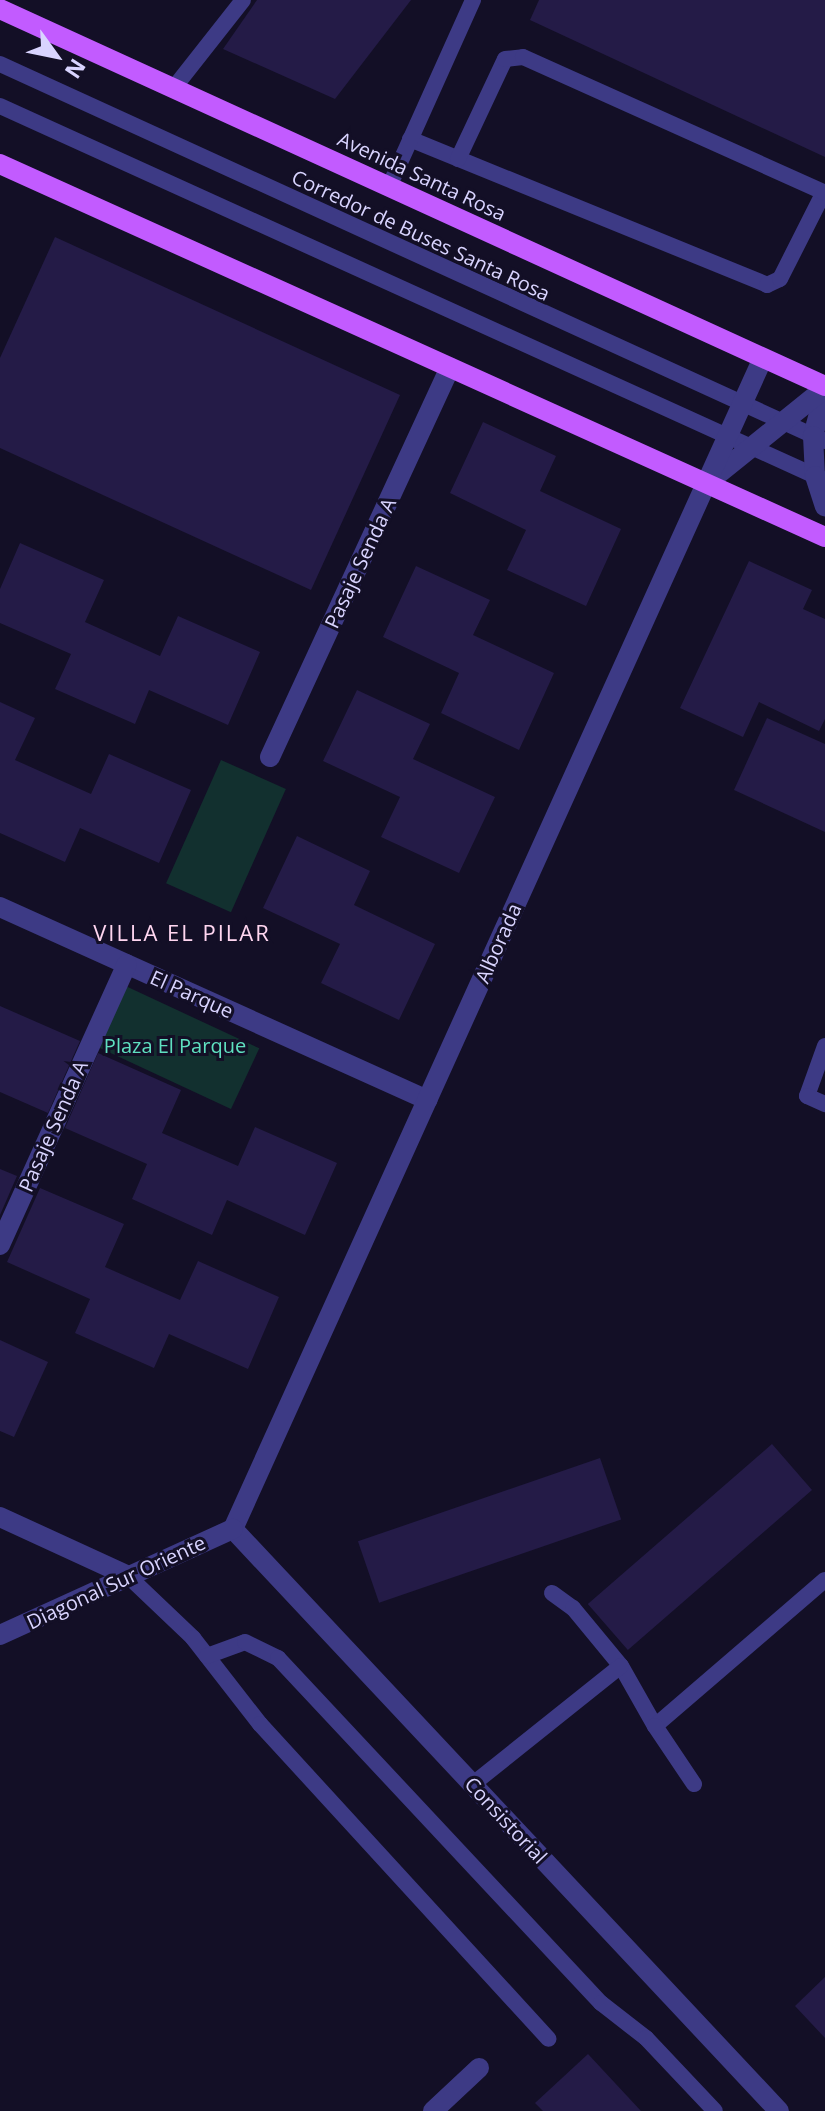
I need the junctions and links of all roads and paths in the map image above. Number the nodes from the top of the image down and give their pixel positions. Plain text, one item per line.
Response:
1 (243, 0) edge
2 (473, 0) edge
3 (0, 9) edge
4 (0, 64) edge
5 (173, 89) junction
6 (0, 106) edge
7 (410, 139) junction
8 (458, 159) junction
9 (0, 164) edge
10 (389, 187) junction
11 (825, 192) edge
12 (763, 358) junction
13 (450, 368) junction
14 (825, 389) edge
15 (742, 403) junction
16 (783, 422) junction
17 (727, 437) junction
18 (819, 438) edge
19 (748, 447) junction
20 (820, 478) edge
21 (706, 484) junction
22 (825, 506) edge
23 (825, 537) edge
24 (270, 757) dead end
25 (0, 907) edge
26 (127, 964) junction
27 (825, 1046) edge
28 (427, 1100) junction
29 (825, 1104) edge
30 (0, 1245) edge
31 (0, 1517) edge
32 (233, 1529) junction
33 (128, 1576) junction
34 (825, 1580) edge
35 (552, 1593) dead end
36 (0, 1635) edge
37 (207, 1656) junction
38 (621, 1666) junction
39 (655, 1726) junction
40 (473, 1784) junction
41 (694, 1784) dead end
42 (549, 2039) dead end
43 (479, 2068) dead end
44 (433, 2111) edge
45 (715, 2111) edge
46 (779, 2111) edge

1 - 5 lane
2 - 7 lane
3 - 5 main road, Avenida Santa Rosa
4 - 15 lane, Corredor de Buses Santa Rosa
5 - 10 main road, Avenida Santa Rosa
6 - 17 lane
7 - 8 lane
7 - 10 lane
8 - 11 lane
8 - 11 lane
9 - 13 main road
10 - 12 main road, Avenida Santa Rosa
12 - 14 main road, Avenida Santa Rosa
12 - 15 street, Alborada
13 - 21 main road
13 - 24 street, Pasaje Senda A
14 - 16 street
14 - 18 street
15 - 16 lane, Corredor de Buses Santa Rosa
15 - 17 street, Alborada
16 - 18 lane, Corredor de Buses Santa Rosa
16 - 19 street
17 - 19 lane
17 - 21 street, Alborada
18 - 20 street
19 - 20 lane
19 - 21 street
20 - 22 street
21 - 23 main road
21 - 28 street, Alborada
25 - 26 street, El Parque
26 - 28 street, El Parque
26 - 30 street, Pasaje Senda A
27 - 29 lane
28 - 32 street, Alborada
31 - 33 street
32 - 33 street, Diagonal Sur Oriente
32 - 40 street, Consistorial
33 - 36 street, Diagonal Sur Oriente
33 - 37 lane
34 - 39 lane
35 - 38 lane
37 - 42 lane
37 - 45 lane
38 - 39 lane
38 - 40 lane
39 - 41 lane
40 - 46 street, Consistorial
43 - 44 street

